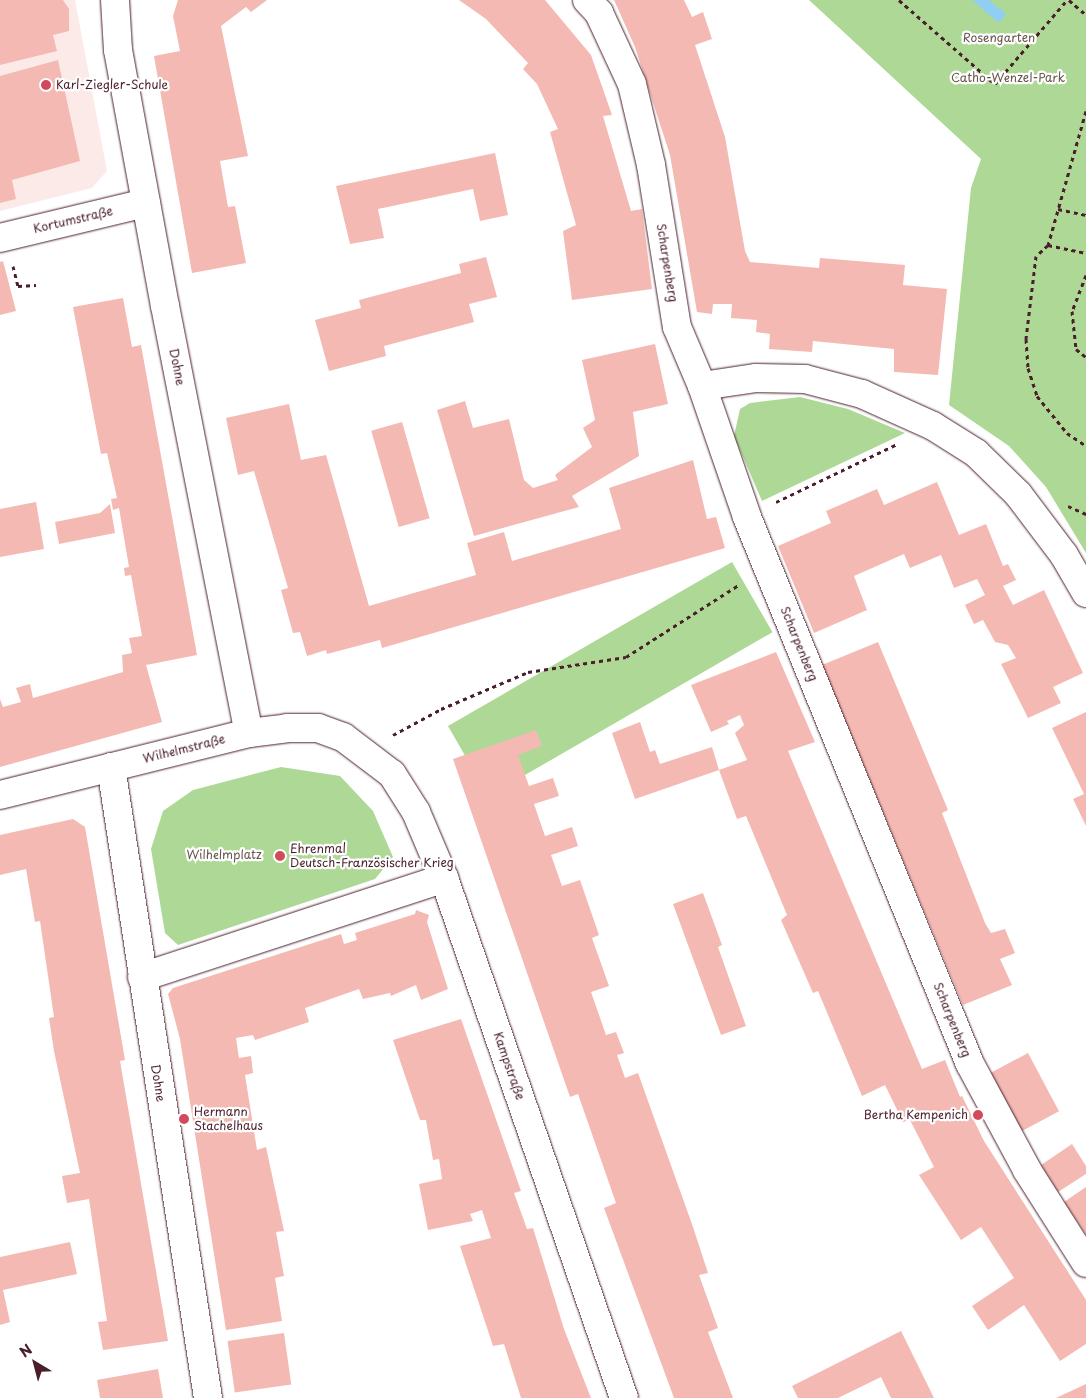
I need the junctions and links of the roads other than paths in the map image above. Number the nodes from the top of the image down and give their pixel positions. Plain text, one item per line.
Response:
1 (115, 0) edge
2 (586, 0) edge
3 (146, 203) junction
4 (0, 238) edge
5 (702, 386) junction
6 (1086, 592) edge
7 (248, 733) junction
8 (365, 751) joint
9 (111, 767) junction
10 (0, 795) edge
11 (444, 878) junction
12 (142, 977) junction
13 (1086, 1264) edge
14 (208, 1398) edge
15 (624, 1398) edge

1 - 3 street, Dohne
2 - 5 street, Scharpenberg
3 - 4 street, Kortumstraße
3 - 7 street, Dohne
5 - 6 street
5 - 13 street, Scharpenberg
7 - 8 street, Wilhelmstraße
7 - 9 street, Wilhelmstraße
8 - 11 street, Kampstraße
9 - 10 street, Wilhelmstraße
9 - 12 street, Dohne
11 - 12 street
11 - 15 street, Kampstraße
12 - 14 street, Dohne

